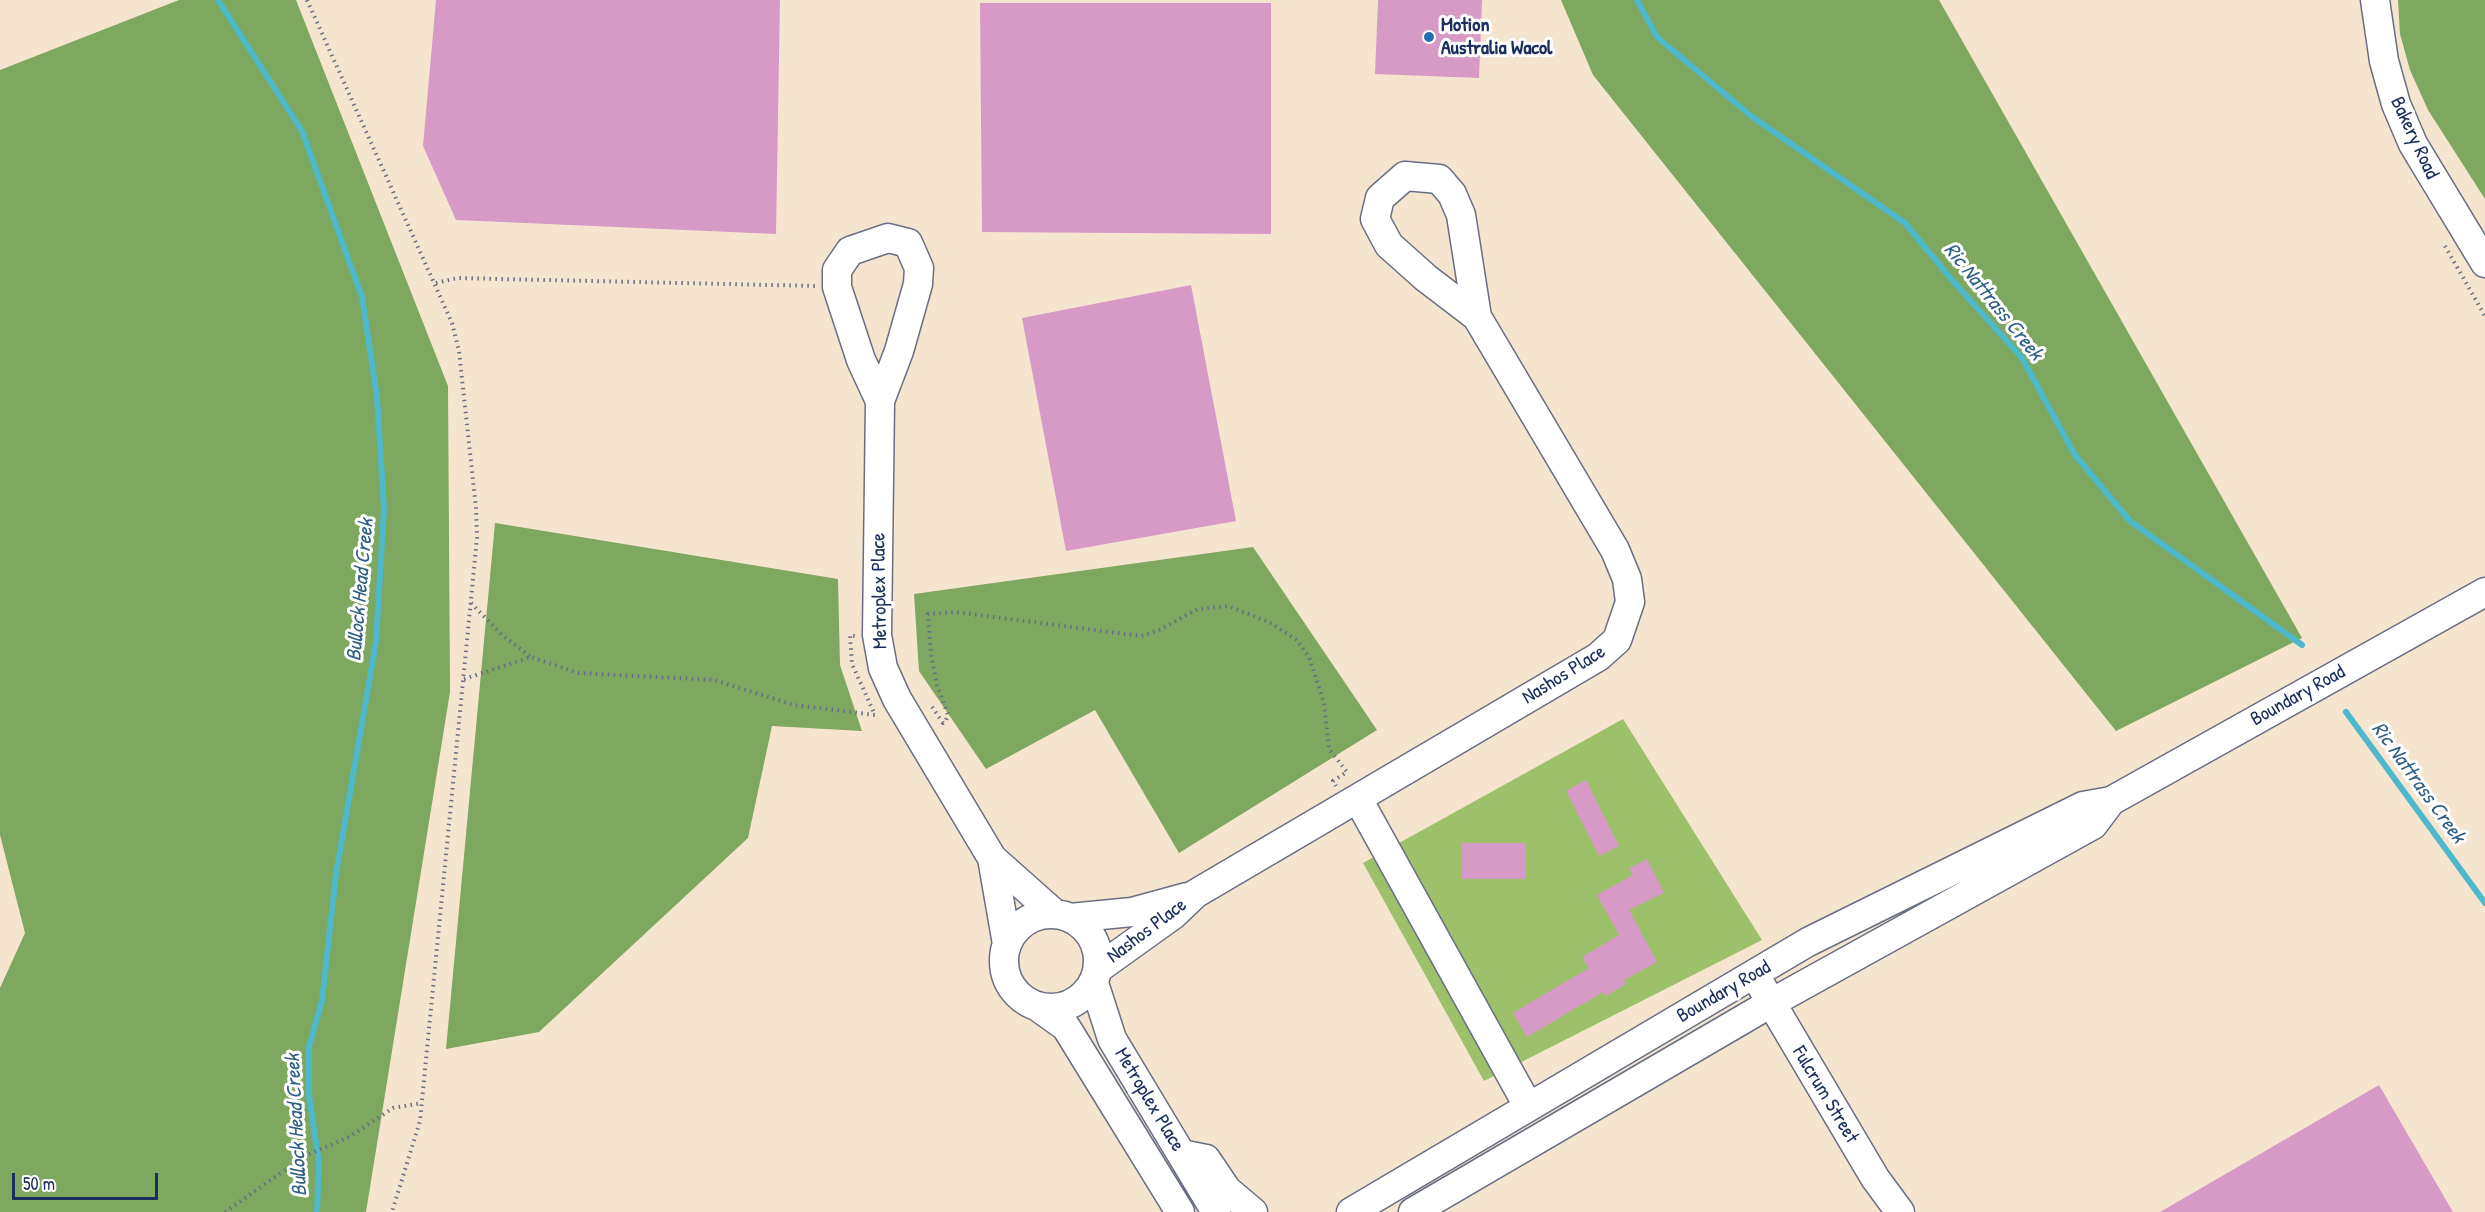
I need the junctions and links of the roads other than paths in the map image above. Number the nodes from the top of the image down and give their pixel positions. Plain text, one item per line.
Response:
1 (2374, 0) edge
2 (2485, 263) edge
3 (1477, 317) junction
4 (880, 401) junction
5 (2485, 592) edge
6 (2111, 801) junction
7 (1352, 802) junction
8 (992, 858) junction
9 (1195, 894) junction
10 (1063, 916) junction
11 (1007, 944) junction
12 (1755, 974) junction
13 (1096, 976) junction
14 (1771, 1004) junction
15 (1038, 1007) junction
16 (1528, 1106) junction
17 (1181, 1154) junction
18 (1180, 1212) edge
19 (1216, 1212) edge
20 (1253, 1212) edge
21 (1351, 1212) edge
22 (1413, 1212) edge
23 (1900, 1212) edge

1 - 2 street, Bakery Road
3 - 3 street, Nashos Place
3 - 7 street, Nashos Place
4 - 4 street, Metroplex Place
4 - 8 street, Metroplex Place
5 - 6 street, Boundary Road
6 - 12 street, Boundary Road
6 - 14 street, Boundary Road
7 - 9 street, Nashos Place
7 - 16 street
8 - 10 street, Metroplex Place
8 - 11 street, Metroplex Place
9 - 10 street, Nashos Place
9 - 13 street, Nashos Place
10 - 11 street
10 - 13 street
11 - 15 street
12 - 14 street, Fulcrum Street
12 - 16 street, Boundary Road
13 - 15 street
13 - 17 street, Metroplex Place
14 - 22 street, Boundary Road
14 - 23 street, Fulcrum Street
15 - 18 street, Metroplex Place
16 - 21 street, Boundary Road
17 - 19 street, Metroplex Place
17 - 20 street

